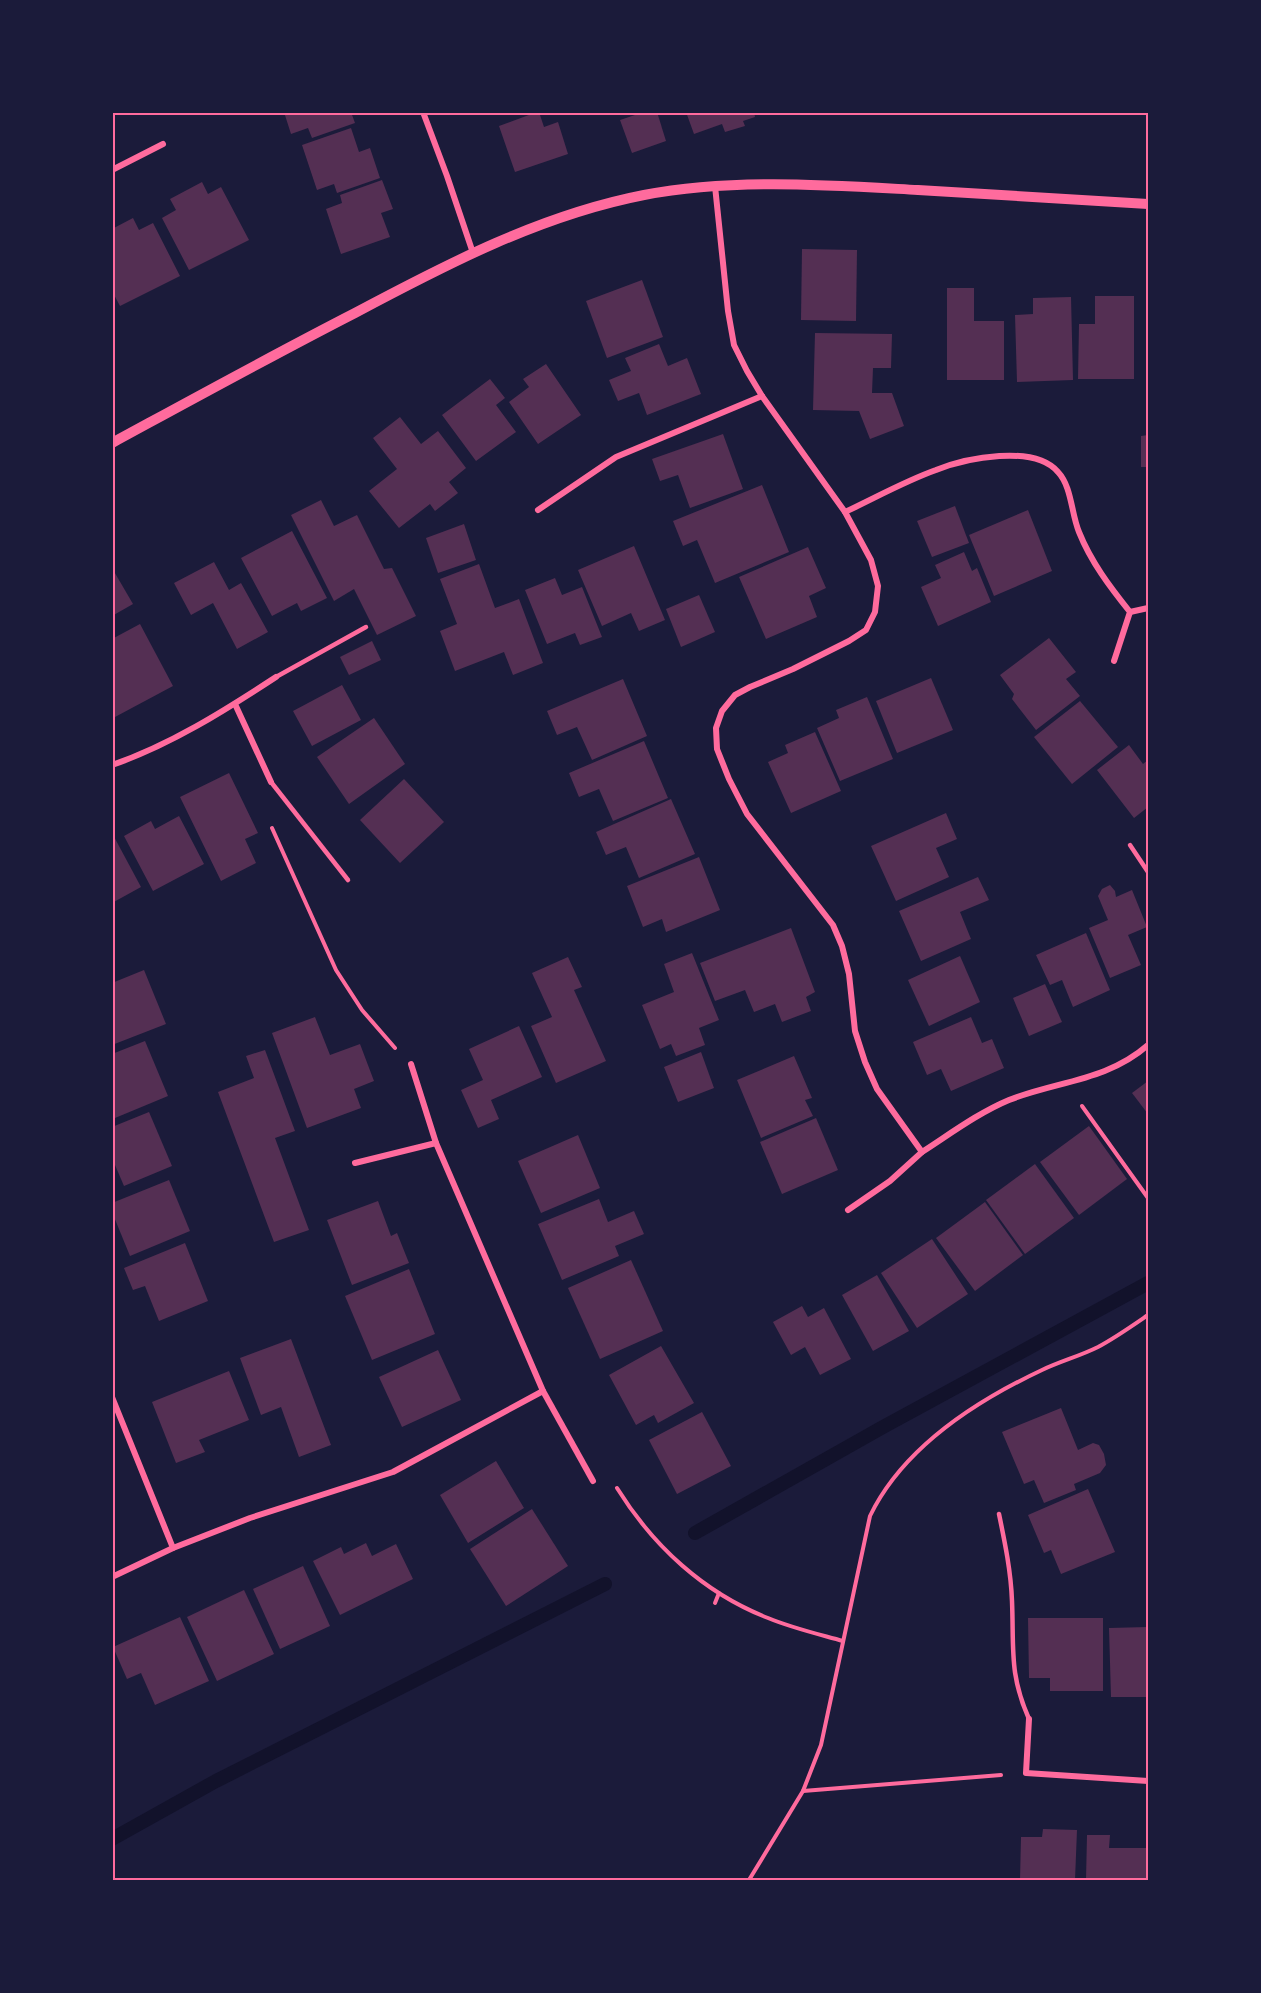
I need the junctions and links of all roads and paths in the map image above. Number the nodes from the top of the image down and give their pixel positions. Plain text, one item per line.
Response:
1 (423, 112) edge
2 (163, 144) dead end
3 (112, 170) edge
4 (715, 186) junction
5 (1149, 204) edge
6 (473, 253) junction
7 (762, 396) junction
8 (112, 443) edge
9 (538, 510) dead end
10 (845, 512) junction
11 (1149, 609) edge
12 (1130, 612) junction
13 (366, 627) dead end
14 (1114, 661) dead end
15 (276, 677) joint
16 (235, 704) junction
17 (112, 765) edge
18 (271, 782) joint
19 (269, 820) dead end
20 (1130, 844) dead end
21 (1149, 872) edge
22 (348, 880) dead end
23 (1149, 1044) edge
24 (411, 1064) joint
25 (1066, 1084) junction
26 (436, 1143) junction
27 (922, 1152) junction
28 (355, 1163) dead end
29 (1149, 1198) edge
30 (848, 1210) dead end
31 (1149, 1315) edge
32 (543, 1391) junction
33 (112, 1397) edge
34 (593, 1481) joint
35 (999, 1514) dead end
36 (173, 1548) junction
37 (112, 1577) edge
38 (719, 1593) junction
39 (715, 1603) dead end
40 (843, 1641) junction
41 (1029, 1719) joint
42 (1026, 1773) junction
43 (1149, 1781) edge
44 (803, 1791) junction
45 (749, 1881) edge

1 - 6 street
2 - 3 street
4 - 5 street
4 - 6 street
4 - 7 street
6 - 8 street
7 - 9 street
7 - 10 street
10 - 12 street
10 - 27 street
11 - 12 street
12 - 14 street
13 - 15 lane
15 - 16 street
16 - 17 street
16 - 18 street
18 - 22 lane
19 - 24 path
20 - 21 lane
23 - 25 street
24 - 26 street
25 - 27 street
25 - 29 path
26 - 28 street
26 - 32 street
27 - 30 street
31 - 40 path
32 - 34 street
32 - 36 street
33 - 36 street
34 - 38 path
35 - 41 lane
36 - 37 street
38 - 39 path
38 - 40 path
40 - 44 path
41 - 42 street
42 - 43 street
42 - 44 path
44 - 45 path

